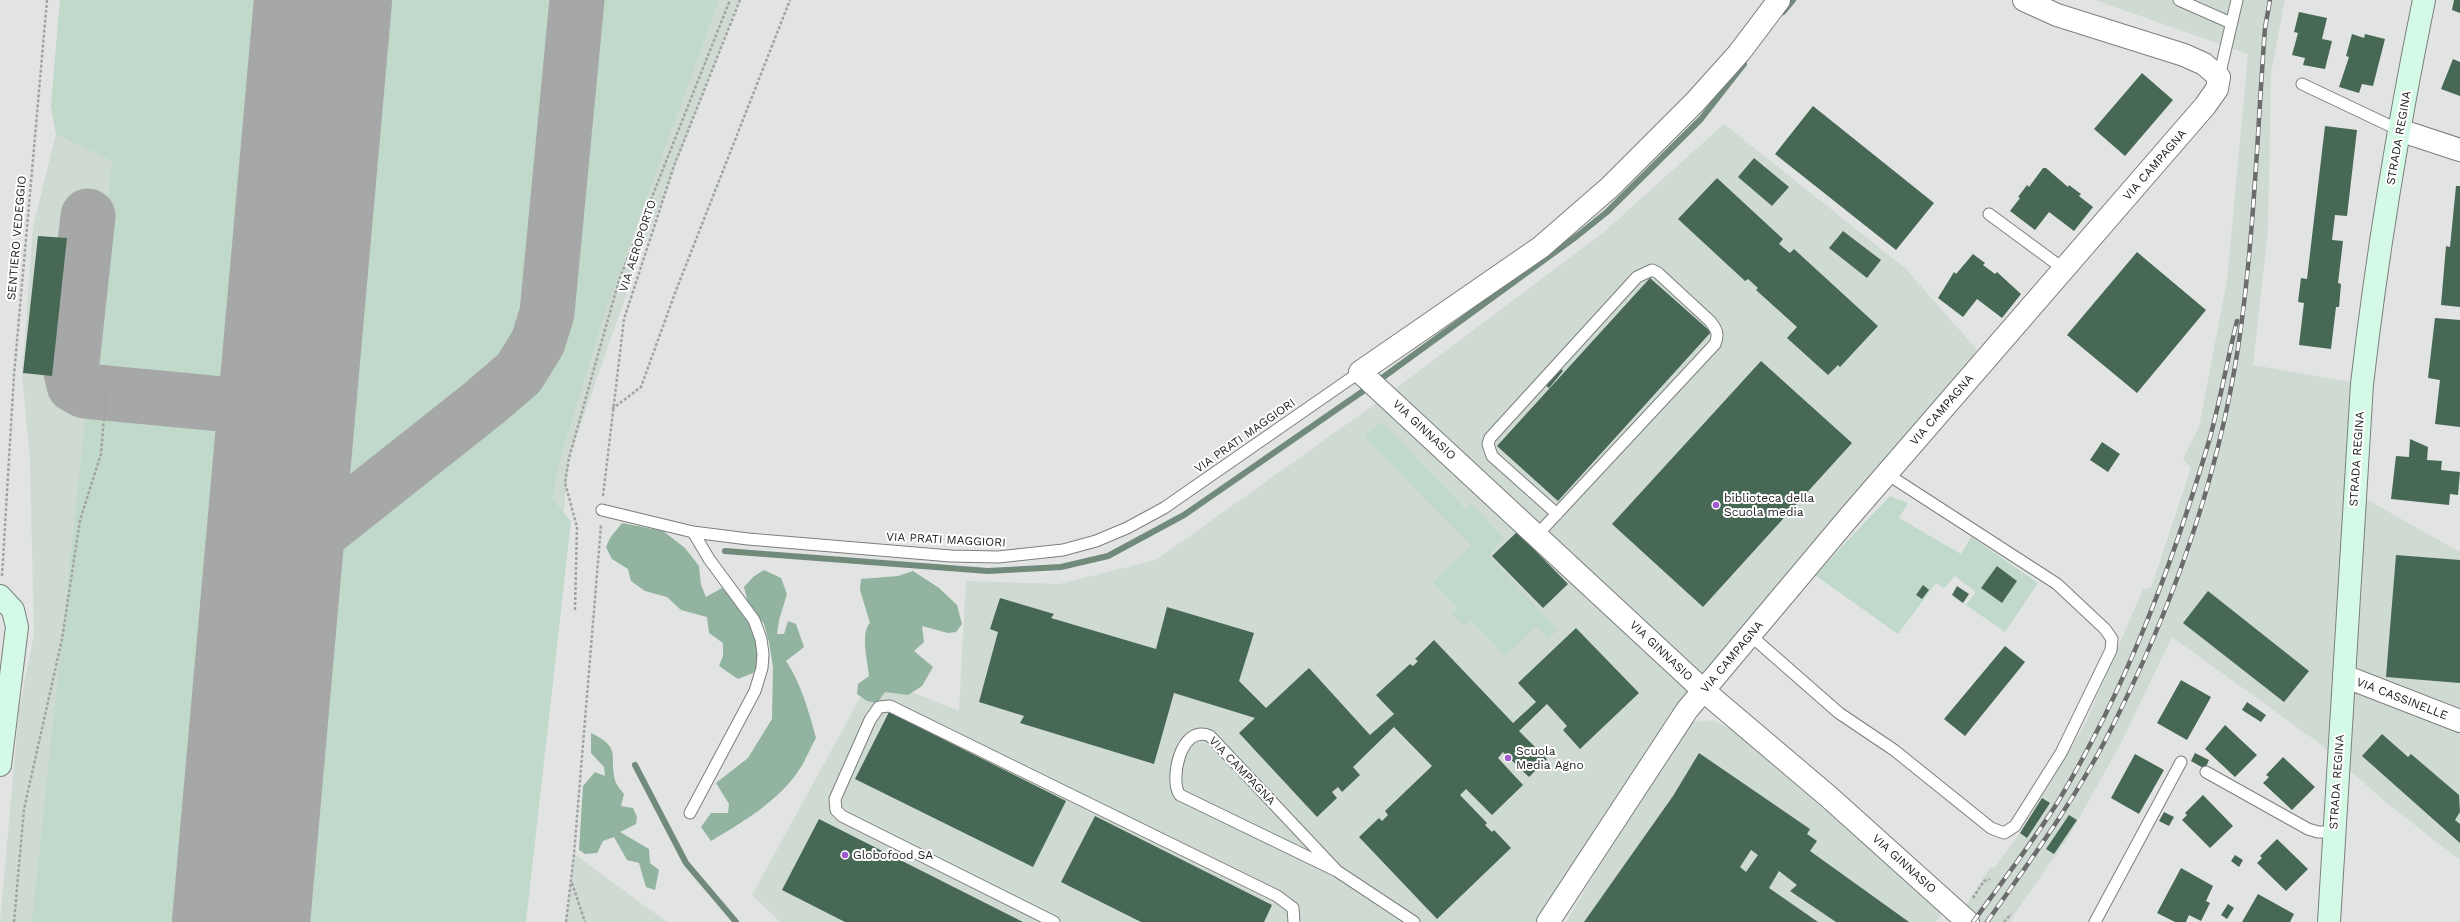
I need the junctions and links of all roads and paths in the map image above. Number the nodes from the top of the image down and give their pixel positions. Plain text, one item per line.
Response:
1 (47, 0) edge
2 (730, 0) edge
3 (740, 0) edge
4 (790, 0) edge
5 (1779, 0) edge
6 (2024, 0) edge
7 (2179, 0) edge
8 (2237, 0) edge
9 (2424, 0) edge
10 (2231, 23) junction
11 (2219, 76) junction
12 (2302, 84) dead end
13 (2399, 130) junction
14 (2460, 150) edge
15 (1989, 214) dead end
16 (2064, 270) junction
17 (1360, 372) junction
18 (106, 393) dead end
19 (612, 408) junction
20 (1887, 474) junction
21 (602, 510) junction
22 (1557, 514) junction
23 (693, 532) junction
24 (1537, 535) junction
25 (1, 597) edge
26 (575, 610) dead end
27 (1750, 635) junction
28 (2344, 676) junction
29 (1704, 690) junction
30 (2460, 721) edge
31 (2181, 762) dead end
32 (0, 765) edge
33 (2206, 772) dead end
34 (690, 814) dead end
35 (2334, 832) junction
36 (1337, 871) junction
37 (1990, 879) dead end
38 (571, 881) junction
39 (2011, 914) dead end
40 (1964, 919) edge
41 (14, 922) edge
42 (566, 922) edge
43 (585, 922) edge
44 (1054, 922) edge
45 (1294, 922) edge
46 (1414, 922) edge
47 (1548, 922) edge
48 (2004, 922) edge
49 (2094, 922) edge
50 (2329, 922) edge

1 - 25 path, SENTIERO VEDEGGIO
2 - 26 path
3 - 19 path, VIA AEROPORTO
4 - 19 path
5 - 17 street
6 - 11 street
7 - 10 lane
8 - 10 lane
9 - 13 main road, STRADA REGINA
10 - 11 lane
11 - 16 street, VIA CAMPAGNA
12 - 13 lane
13 - 14 street
13 - 28 main road, STRADA REGINA
15 - 16 lane
16 - 20 street, VIA CAMPAGNA
17 - 23 lane, VIA PRATI MAGGIORI
17 - 24 street, VIA GINNASIO
18 - 41 path
19 - 21 path, VIA AEROPORTO
20 - 27 street, VIA CAMPAGNA
20 - 27 lane
21 - 23 lane, VIA PRATI MAGGIORI
21 - 38 path, VIA AEROPORTO
22 - 22 lane
22 - 24 lane
23 - 34 lane
24 - 29 street, VIA GINNASIO
25 - 32 main road
27 - 29 street, VIA CAMPAGNA
28 - 30 street, VIA CASSINELLE
28 - 35 main road, STRADA REGINA
29 - 40 street, VIA GINNASIO
29 - 47 street, VIA CAMPAGNA
31 - 49 lane
33 - 35 lane
35 - 50 main road, STRADA REGINA
36 - 36 lane, VIA CAMPAGNA
36 - 46 lane, VIA CAMPAGNA
37 - 40 path
38 - 42 path
38 - 43 path
39 - 48 path
44 - 45 lane

